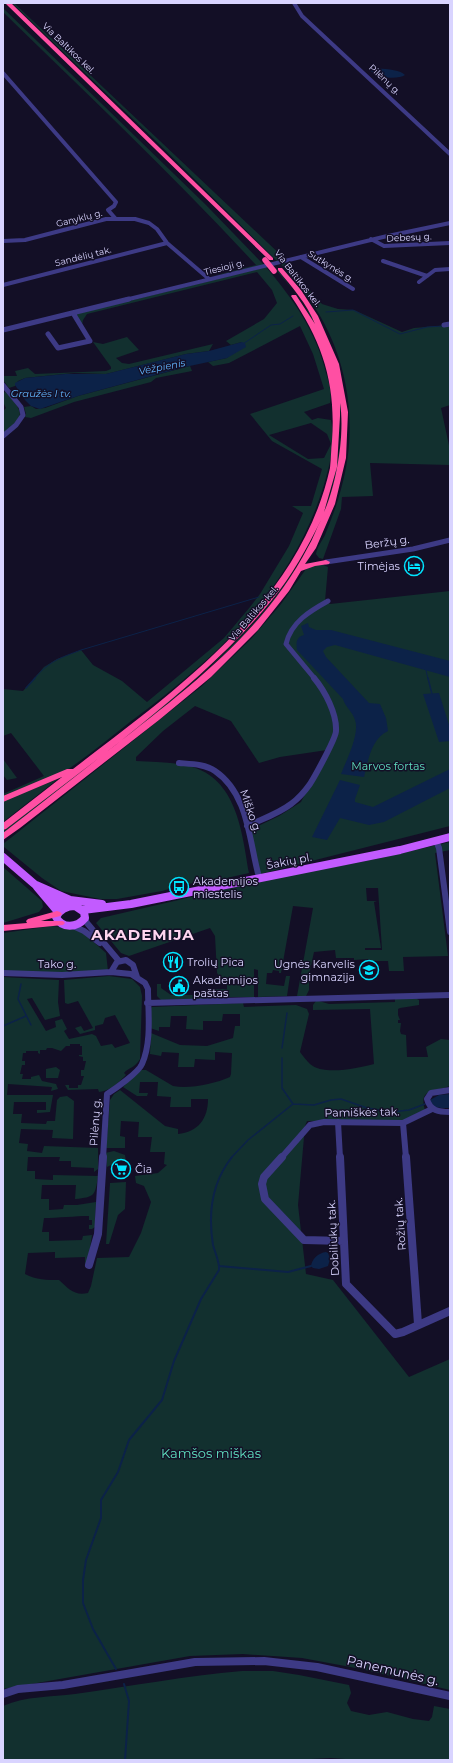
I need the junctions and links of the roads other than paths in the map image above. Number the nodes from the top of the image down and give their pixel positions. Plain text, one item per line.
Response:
1 (8, 3) edge
2 (295, 3) edge
3 (3, 4) edge
4 (3, 73) edge
5 (450, 154) edge
6 (115, 218) junction
7 (450, 223) edge
8 (371, 240) junction
9 (3, 241) edge
10 (167, 243) junction
11 (450, 243) edge
12 (301, 257) junction
13 (268, 259) junction
14 (383, 261) dead end
15 (450, 269) edge
16 (277, 270) junction
17 (426, 276) junction
18 (209, 279) junction
19 (419, 282) dead end
20 (3, 285) edge
21 (353, 289) dead end
22 (73, 313) junction
23 (450, 324) edge
24 (444, 325) dead end
25 (3, 330) edge
26 (48, 334) dead end
27 (3, 385) edge
28 (336, 400) junction
29 (329, 406) dead end
30 (329, 416) dead end
31 (338, 420) junction
32 (3, 436) edge
33 (450, 540) edge
34 (312, 549) junction
35 (326, 562) junction
36 (300, 569) junction
37 (328, 601) dead end
38 (179, 763) dead end
39 (84, 765) junction
40 (3, 799) edge
41 (247, 826) junction
42 (3, 827) edge
43 (3, 837) edge
44 (450, 837) edge
45 (436, 841) junction
46 (6, 860) edge
47 (259, 877) junction
48 (36, 885) junction
49 (131, 904) junction
50 (69, 906) junction
51 (84, 914) junction
52 (58, 916) junction
53 (73, 926) junction
54 (3, 928) edge
55 (450, 932) edge
56 (110, 950) junction
57 (119, 961) junction
58 (133, 967) junction
59 (113, 970) junction
60 (3, 973) edge
61 (123, 973) junction
62 (137, 977) junction
63 (450, 995) edge
64 (148, 1003) junction
65 (450, 1090) edge
66 (432, 1109) junction
67 (450, 1112) edge
68 (338, 1122) junction
69 (404, 1123) junction
70 (344, 1241) junction
71 (89, 1265) dead end
72 (450, 1312) edge
73 (418, 1324) junction
74 (3, 1694) edge
75 (450, 1696) edge

1 - 13 highway, Via Baltikos kel.
2 - 5 street, Pilėnų g.
3 - 13 highway, Via Baltikos kel.
4 - 6 street
6 - 9 street, Ganyklų g.
6 - 10 street, Ganyklų g.
7 - 8 street, Tiesioji g.
8 - 11 street, Debesų g.
8 - 12 street, Tiesioji g.
10 - 18 street, Ganyklų g.
10 - 20 street, Sandėlių tak.
12 - 18 street, Tiesioji g.
12 - 21 street, Sutkynės g.
13 - 16 highway, Via Baltikos kel., bridge
14 - 17 street
15 - 17 street
16 - 28 highway, Via Baltikos kel.
16 - 34 highway, Via Baltikos kel.
17 - 19 street
18 - 22 street, Tiesioji g.
22 - 25 street, Tiesioji g.
22 - 26 street
23 - 24 street
27 - 32 street
28 - 29 highway
28 - 31 highway, Via Baltikos kel.
30 - 31 highway
31 - 39 highway, Via Baltikos kel.
33 - 35 street, Beržų g.
34 - 35 highway
34 - 36 highway, Via Baltikos kel.
35 - 36 highway
36 - 43 highway, Via Baltikos kel.
37 - 41 street
38 - 41 street, Miško g.
39 - 40 highway
39 - 42 highway, Via Baltikos kel.
41 - 47 street, Miško g.
44 - 45 main road, Šakių pl.
45 - 47 main road, Šakių pl.
45 - 55 street
46 - 48 main road
47 - 49 main road, Šakių pl.
48 - 49 main road
48 - 50 main road
48 - 52 main road
49 - 51 main road, Šakių pl.
50 - 51 main road
50 - 52 main road
51 - 53 main road
51 - 56 street
52 - 53 main road
52 - 54 highway
53 - 56 street
56 - 57 street
57 - 58 street
57 - 59 street
58 - 61 street
58 - 62 street, Pilėnų g.
59 - 60 street, Tako g.
59 - 61 street, Tako g.
61 - 62 street
62 - 64 street, Pilėnų g.
63 - 64 street
64 - 71 street, Pilėnų g.
65 - 66 street
66 - 67 street
66 - 69 street, Pamiškės tak.
68 - 69 street, Pamiškės tak.
68 - 70 street, Dobiliukų tak.
68 - 70 street, Pamiškės tak.
69 - 73 street, Rožių tak.
70 - 73 street, Dobiliukų tak.
72 - 73 street
74 - 75 street, Panemunės g.

